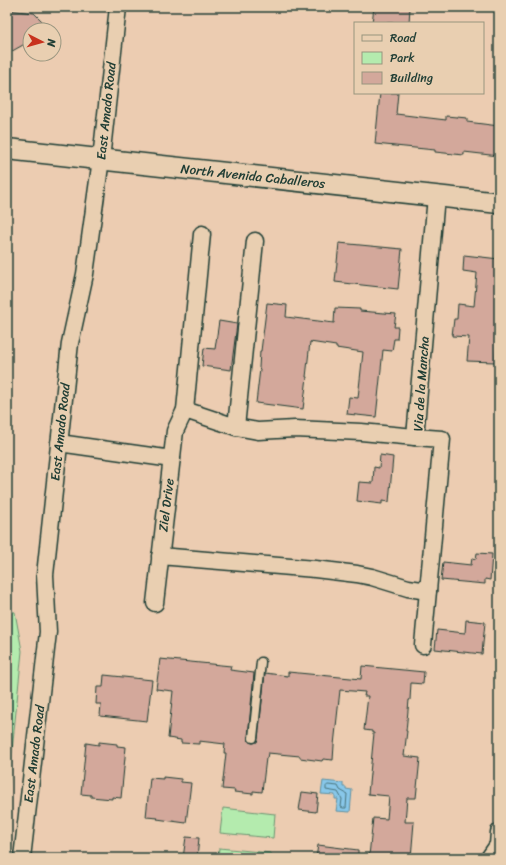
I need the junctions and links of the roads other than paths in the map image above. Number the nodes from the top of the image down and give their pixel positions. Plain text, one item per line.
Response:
1 (118, 7) edge
2 (7, 149) edge
3 (101, 159) junction
4 (436, 196) junction
5 (499, 203) edge
6 (202, 234) dead end
7 (255, 241) dead end
8 (185, 410) junction
9 (236, 427) junction
10 (415, 437) junction
11 (59, 443) junction
12 (172, 459) junction
13 (160, 556) junction
14 (428, 591) junction
15 (155, 603) dead end
16 (423, 645) dead end
17 (261, 662) dead end
18 (253, 738) dead end
19 (499, 832) edge
20 (22, 858) edge
21 (489, 858) edge

1 - 3 street, East Amado Road
2 - 3 street, North Avenida Caballeros
3 - 4 street, North Avenida Caballeros
3 - 11 street, East Amado Road
4 - 5 street, North Avenida Caballeros
4 - 10 street, Via de la Mancha
6 - 8 street, Ziel Drive
7 - 9 street
8 - 9 street
8 - 12 street, Ziel Drive
9 - 10 street
10 - 14 street, Via de la Mancha
11 - 12 street
11 - 20 street, East Amado Road
12 - 13 street, Ziel Drive
13 - 14 street
13 - 15 street, Ziel Drive
14 - 16 street, Via de la Mancha
17 - 18 lane
19 - 21 street

